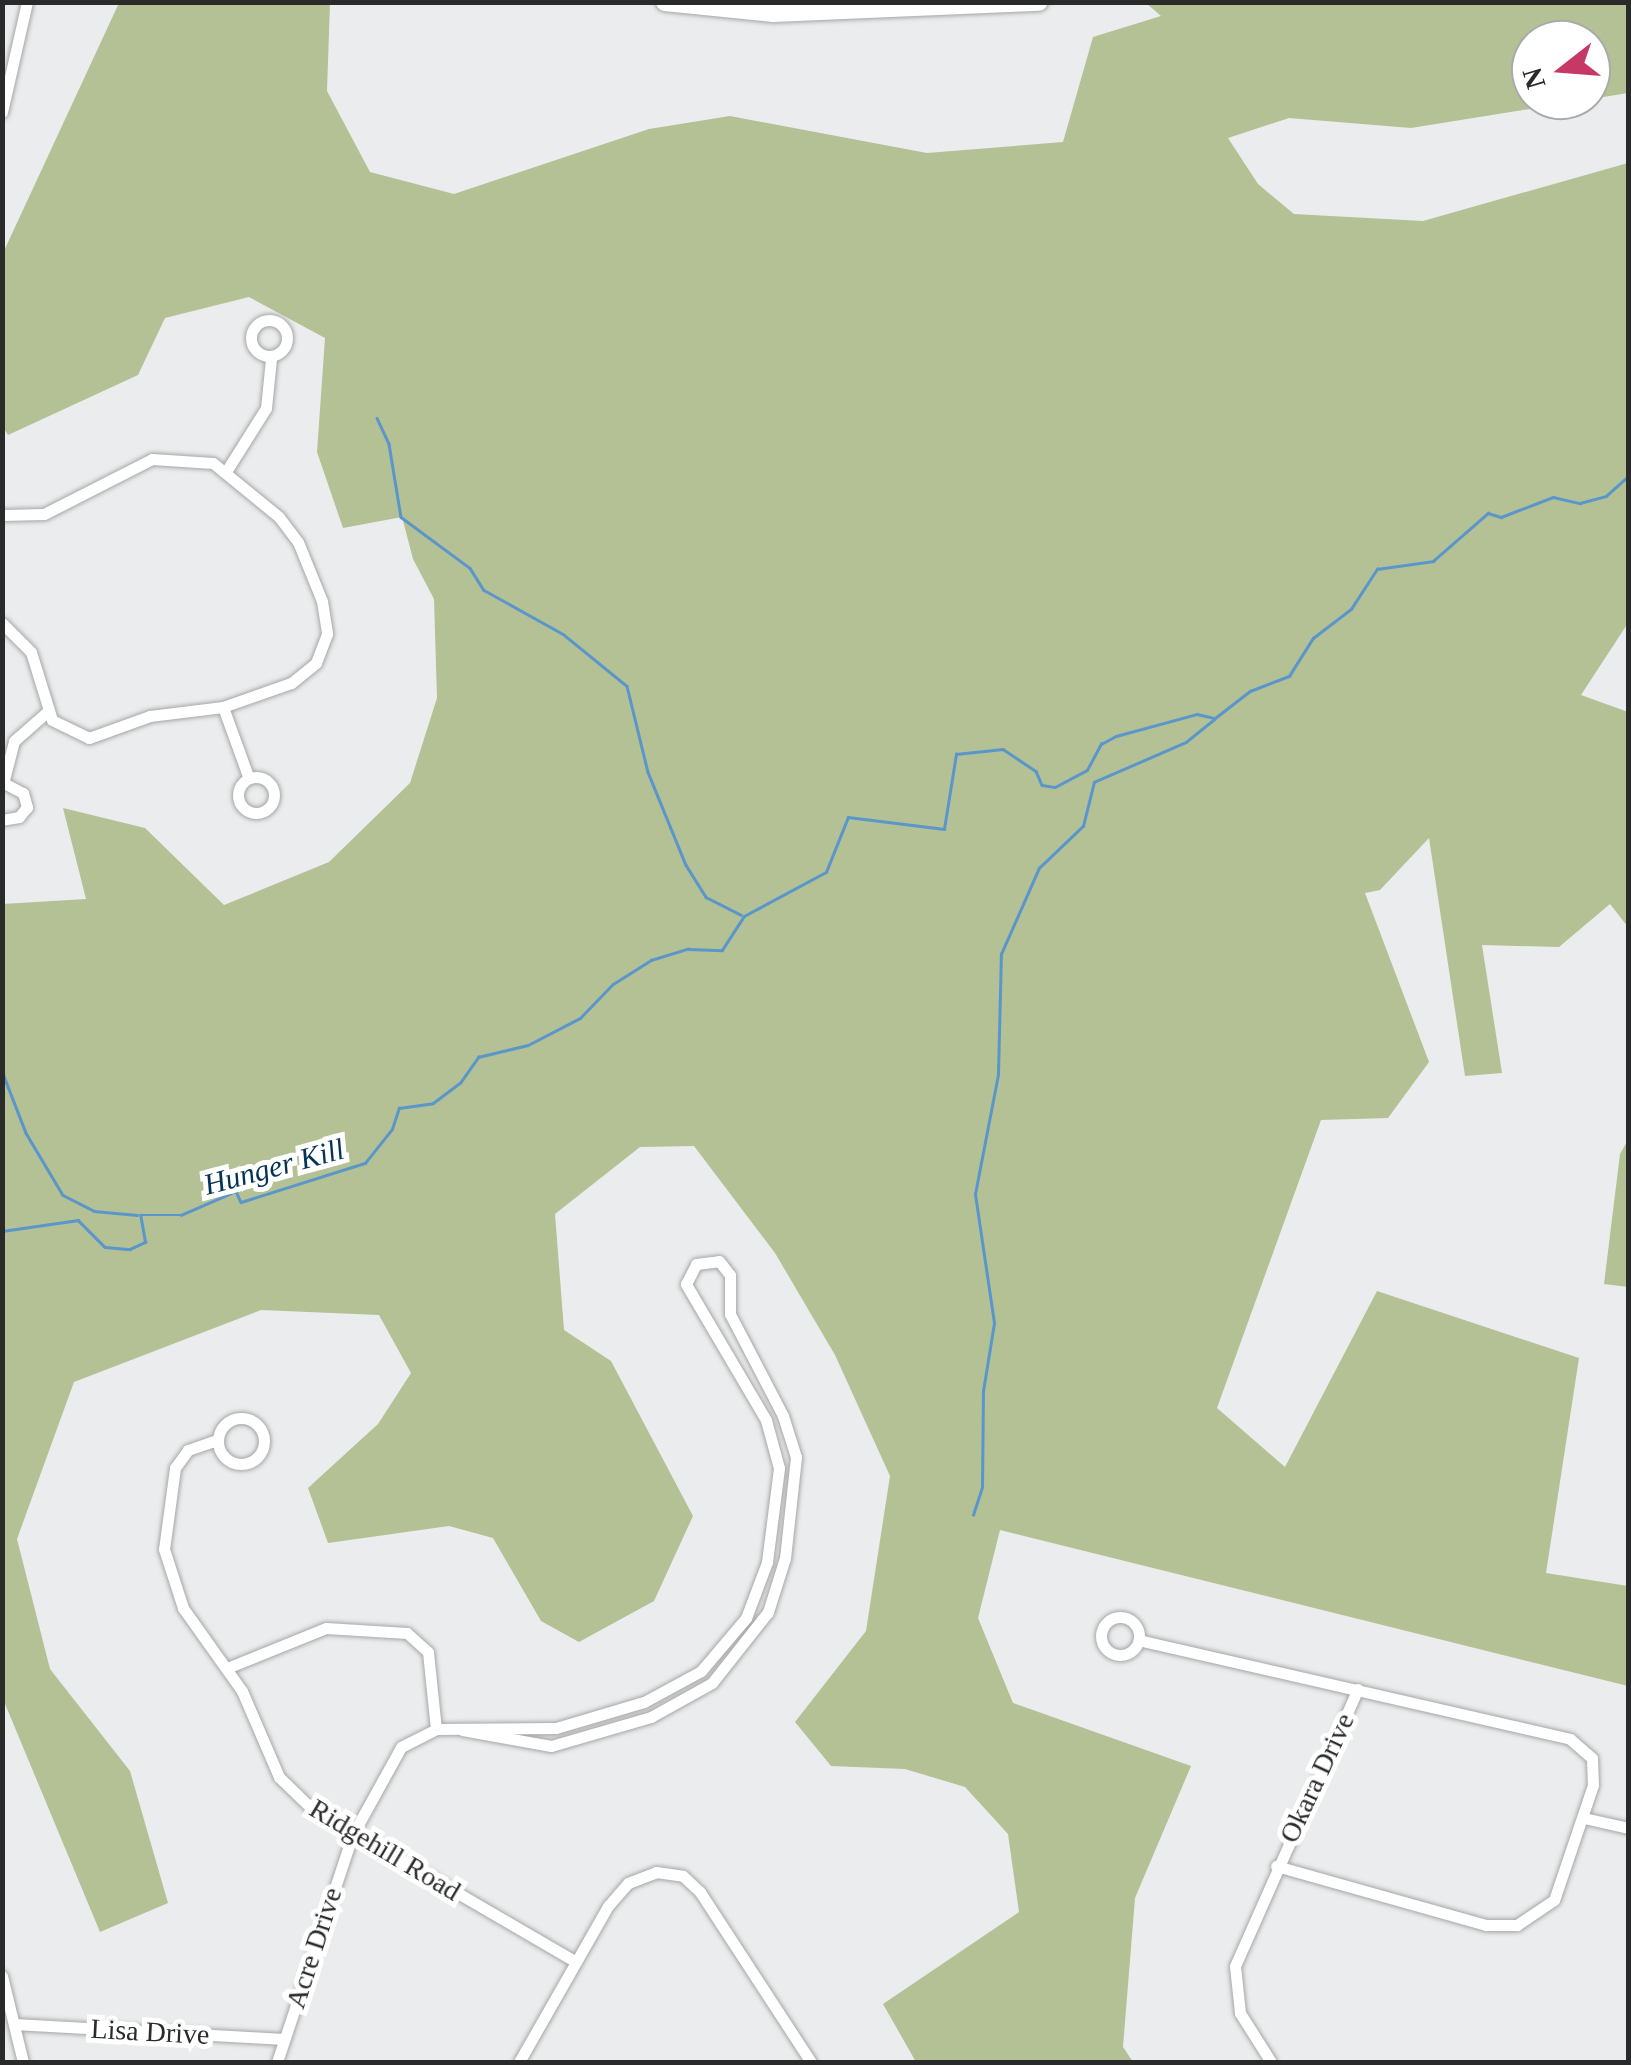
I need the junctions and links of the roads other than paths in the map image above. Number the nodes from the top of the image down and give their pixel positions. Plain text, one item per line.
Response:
1 (27, 2) edge
2 (665, 2) edge
3 (1039, 2) edge
4 (2, 112) edge
5 (271, 359) dead end
6 (227, 470) junction
7 (2, 515) edge
8 (2, 624) edge
9 (223, 707) junction
10 (47, 712) junction
11 (248, 776) dead end
12 (3, 781) edge
13 (2, 820) edge
14 (775, 1401) junction
15 (760, 1410) junction
16 (214, 1441) junction
17 (774, 1530) junction
18 (788, 1534) junction
19 (1143, 1640) dead end
20 (717, 1658) junction
21 (227, 1668) junction
22 (726, 1670) junction
23 (1358, 1689) junction
24 (574, 1725) junction
25 (436, 1729) junction
26 (462, 1730) junction
27 (578, 1741) junction
28 (1584, 1818) junction
29 (1628, 1828) edge
30 (353, 1834) junction
31 (1276, 1866) junction
32 (575, 1961) junction
33 (2, 1976) edge
34 (15, 2024) junction
35 (284, 2040) junction
36 (24, 2062) edge
37 (277, 2062) edge
38 (522, 2062) edge
39 (811, 2062) edge
40 (1271, 2062) edge

1 - 4 street
2 - 3 street
5 - 6 street
6 - 7 street
6 - 9 street
8 - 10 street
9 - 10 street
9 - 11 street
10 - 12 street
12 - 13 street
14 - 15 street
14 - 15 street
14 - 18 street
15 - 17 street
16 - 16 street, Ridgehill Road
16 - 21 street, Ridgehill Road
17 - 18 street
17 - 20 street
18 - 22 street
19 - 23 street
20 - 22 street
20 - 24 street
21 - 25 street
21 - 30 street, Ridgehill Road
22 - 27 street
23 - 28 street, Okara Drive
23 - 31 street, Okara Drive
24 - 26 street
24 - 27 street
25 - 26 street
25 - 30 street, Acre Drive
26 - 27 street
28 - 29 street
28 - 31 street
30 - 32 street, Ridgehill Road
30 - 35 street, Acre Drive
31 - 40 street, Okara Drive
32 - 38 street
32 - 39 street
33 - 34 street
34 - 35 street, Lisa Drive
34 - 36 street
35 - 37 street, Acre Drive

